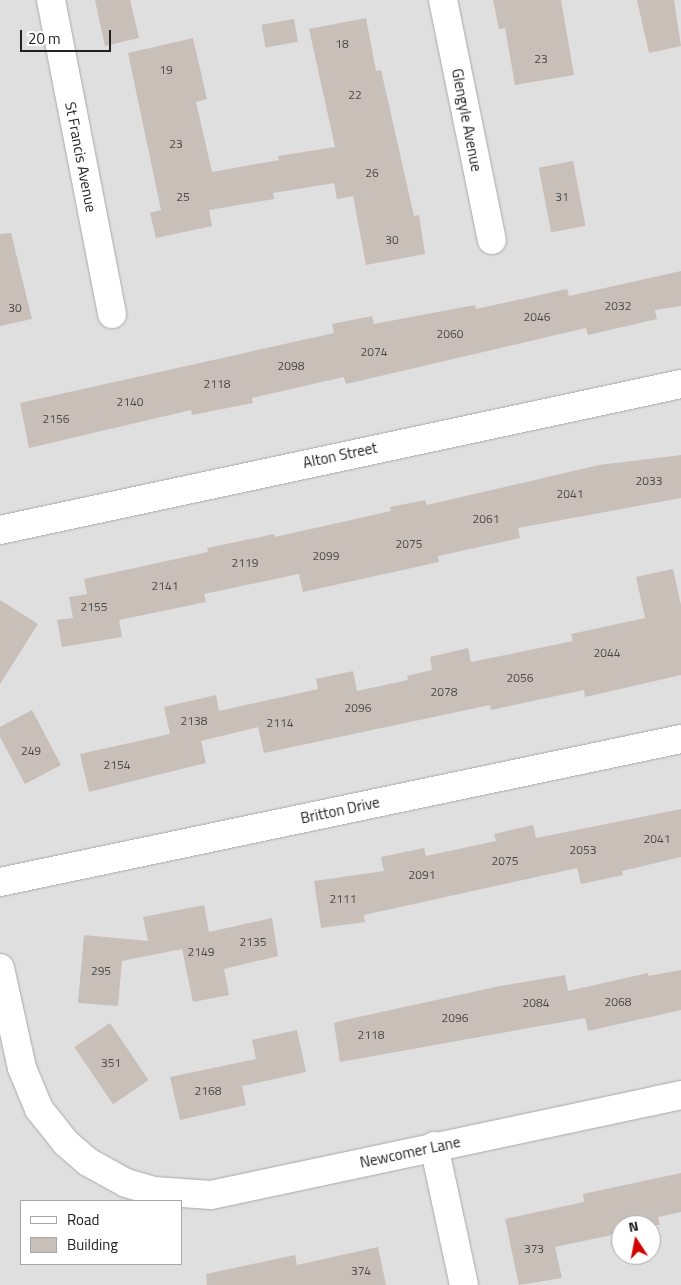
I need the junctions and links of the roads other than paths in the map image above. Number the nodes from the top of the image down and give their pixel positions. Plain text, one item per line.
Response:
1 (51, 0) edge
2 (443, 0) edge
3 (492, 240) dead end
4 (112, 314) dead end
5 (681, 384) edge
6 (0, 530) edge
7 (681, 739) edge
8 (0, 882) edge
9 (0, 968) edge
10 (681, 1095) edge
11 (434, 1146) junction
12 (464, 1285) edge

1 - 4 street, St Francis Avenue
2 - 3 street, Glengyle Avenue
5 - 6 street, Alton Street
7 - 8 street, Britton Drive
9 - 11 street, Newcomer Lane
10 - 11 street, Newcomer Lane
11 - 12 street

